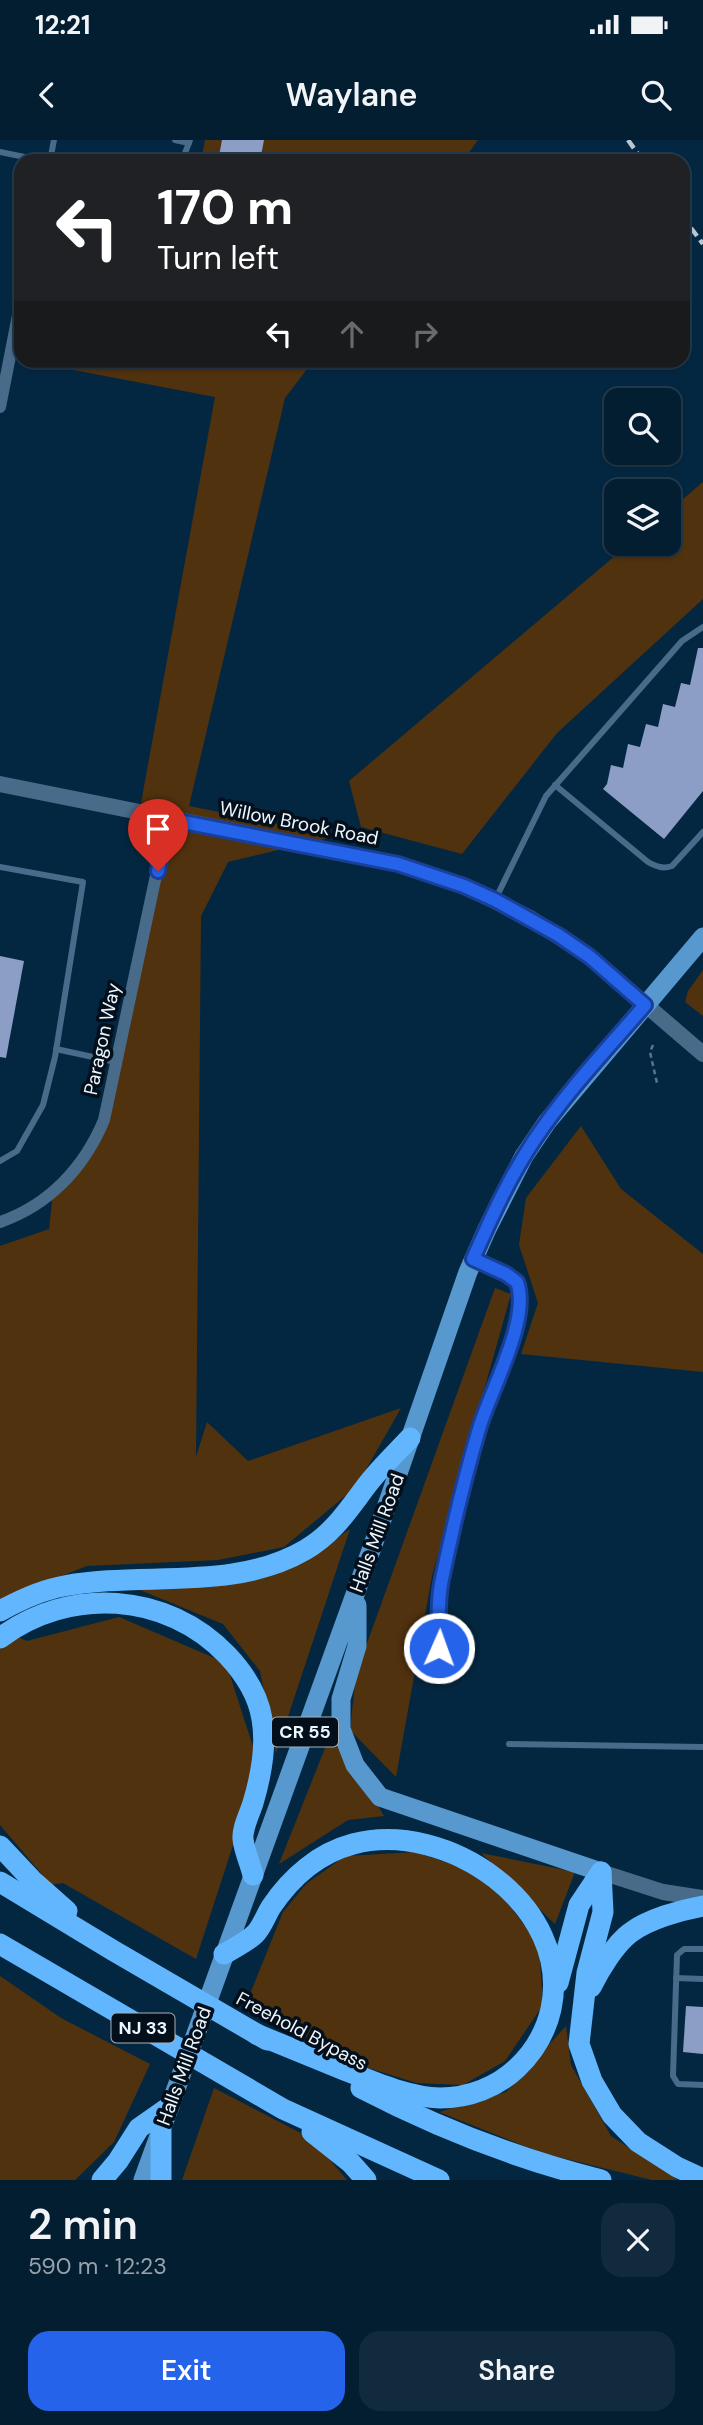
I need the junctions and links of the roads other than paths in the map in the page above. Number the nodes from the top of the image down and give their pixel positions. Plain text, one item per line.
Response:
1 (175, 140) edge
2 (190, 141) edge
3 (14, 336) edge
4 (0, 407) edge
5 (703, 627) edge
6 (0, 784) edge
7 (555, 785) junction
8 (168, 819) junction
9 (703, 832) edge
10 (0, 867) edge
11 (495, 900) junction
12 (703, 937) edge
13 (645, 1005) junction
14 (56, 1049) junction
15 (703, 1054) edge
16 (117, 1062) junction
17 (0, 1161) edge
18 (0, 1222) edge
19 (473, 1259) junction
20 (410, 1438) junction
21 (357, 1590) junction
22 (0, 1611) edge
23 (0, 1638) edge
24 (439, 1648) dead end
25 (509, 1744) dead end
26 (703, 1747) edge
27 (0, 1846) edge
28 (601, 1872) junction
29 (253, 1875) junction
30 (0, 1882) edge
31 (703, 1898) edge
32 (703, 1906) edge
33 (1, 1945) edge
34 (703, 1950) edge
35 (114, 1951) junction
36 (224, 1954) junction
37 (676, 1978) junction
38 (703, 1979) edge
39 (582, 2008) junction
40 (548, 2020) junction
41 (256, 2034) junction
42 (703, 2085) edge
43 (169, 2107) joint
44 (283, 2109) junction
45 (152, 2128) junction
46 (703, 2179) edge
47 (102, 2180) edge
48 (144, 2180) edge
49 (161, 2180) edge
50 (366, 2180) edge
51 (439, 2180) edge
52 (601, 2180) edge

1 - 2 lane
3 - 4 street
5 - 7 lane
6 - 8 street, Willow Brook Road
7 - 9 lane
7 - 11 lane
8 - 11 street, Willow Brook Road
8 - 16 street, Paragon Way
10 - 14 lane
11 - 13 street, Willow Brook Road
12 - 13 main road, Halls Mill Road / CR 55
13 - 15 street, Willow Brook Road
13 - 19 main road, Halls Mill Road / CR 55
14 - 16 lane
14 - 17 lane
16 - 18 street, Paragon Way
19 - 20 main road, Halls Mill Road / CR 55
19 - 24 lane
20 - 21 main road, Halls Mill Road / CR 55
20 - 22 highway
21 - 28 main road
21 - 29 main road, Halls Mill Road / CR 55
23 - 29 highway
25 - 26 lane
27 - 35 highway
28 - 31 street
28 - 39 highway
28 - 40 highway
29 - 36 main road, Halls Mill Road
30 - 35 highway, Freehold Bypass
32 - 39 highway
33 - 44 highway, NJ 33
34 - 37 lane
35 - 41 highway, Freehold Bypass
36 - 40 highway
36 - 43 main road, Halls Mill Road
37 - 38 lane
37 - 42 lane
39 - 46 highway
40 - 41 highway
41 - 52 highway, Freehold Bypass
43 - 45 highway
44 - 50 highway
44 - 51 highway, NJ 33
45 - 47 highway
45 - 48 main road, Halls Mill Road
45 - 49 highway

